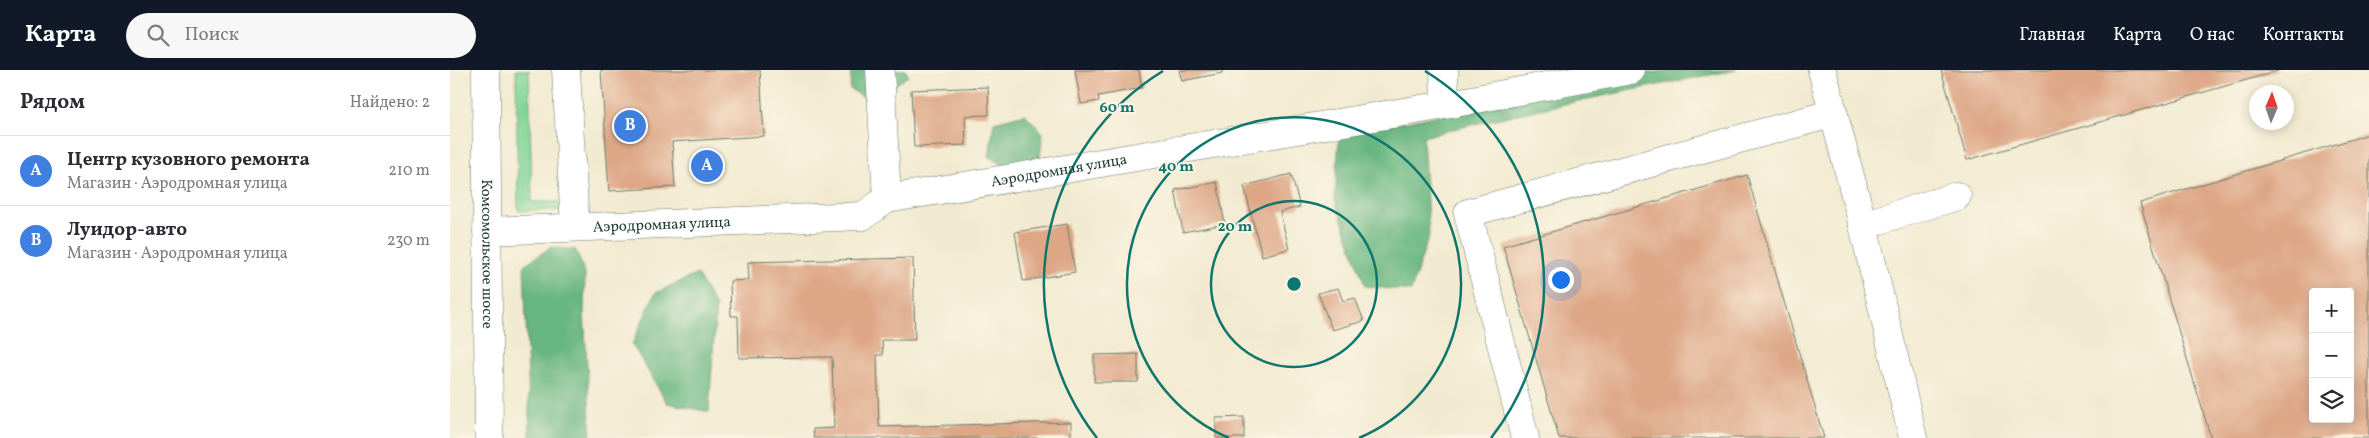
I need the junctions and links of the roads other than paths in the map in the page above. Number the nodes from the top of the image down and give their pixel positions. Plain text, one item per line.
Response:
1 (486, 70) edge
2 (566, 70) edge
3 (880, 70) edge
4 (1444, 70) edge
5 (1631, 70) edge
6 (1822, 70) edge
7 (1445, 105) junction
8 (1832, 114) junction
9 (1957, 196) dead end
10 (887, 199) junction
11 (1863, 225) junction
12 (575, 227) junction
13 (487, 231) junction
14 (489, 438) edge
15 (1525, 438) edge
16 (1913, 438) edge

1 - 13 street, Комсомольское шоссе
2 - 12 street
3 - 10 street
4 - 7 street
5 - 7 street, Аэродромная улица
6 - 8 street
7 - 10 street, Аэродромная улица
8 - 11 street
8 - 15 street
9 - 11 street
10 - 12 street, Аэродромная улица
11 - 16 street
12 - 13 street, Аэродромная улица
13 - 14 street, Комсомольское шоссе

